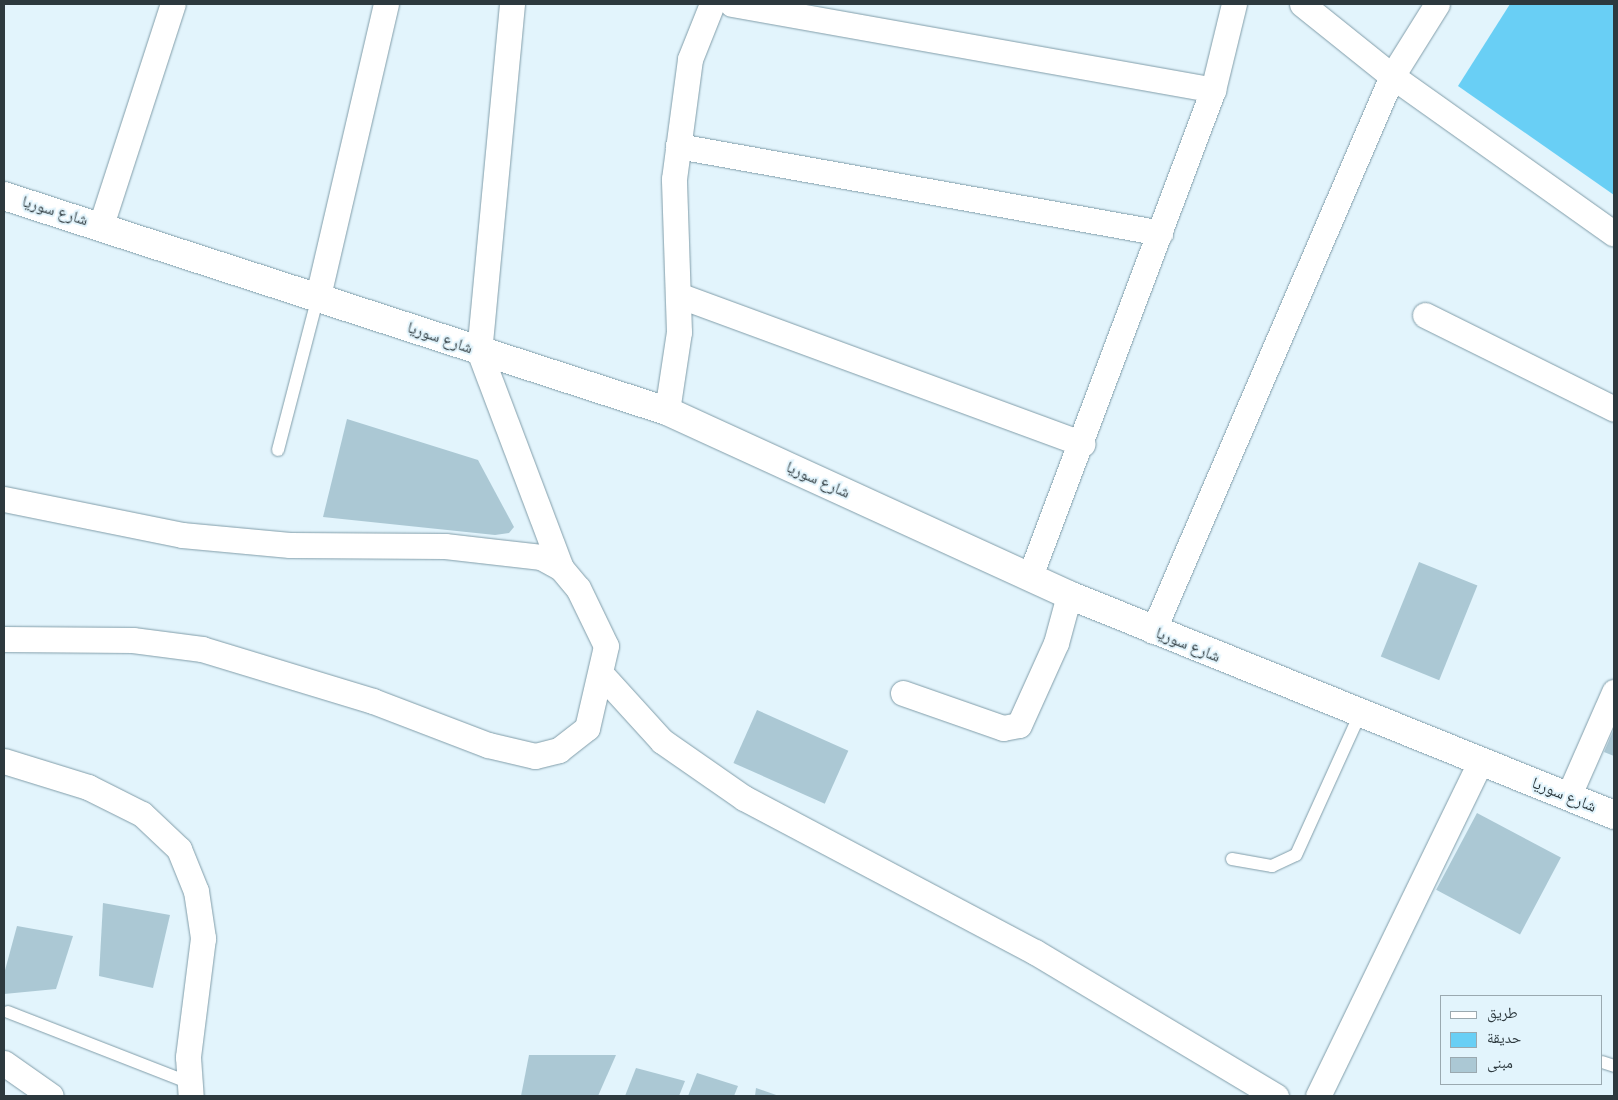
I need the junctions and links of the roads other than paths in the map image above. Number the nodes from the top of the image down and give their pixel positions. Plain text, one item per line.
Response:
1 (173, 4) edge
2 (386, 4) edge
3 (512, 4) edge
4 (712, 4) edge
5 (732, 4) edge
6 (1234, 4) edge
7 (1302, 4) edge
8 (1437, 4) edge
9 (1392, 76) junction
10 (1213, 90) junction
11 (678, 146) junction
12 (4, 196) edge
13 (101, 225) junction
14 (1160, 233) junction
15 (1614, 234) edge
16 (678, 295) junction
17 (318, 296) junction
18 (1425, 315) dead end
19 (479, 351) junction
20 (1614, 409) edge
21 (666, 411) junction
22 (1082, 444) junction
23 (278, 450) dead end
24 (4, 499) edge
25 (561, 568) junction
26 (1030, 576) junction
27 (1069, 595) junction
28 (1153, 631) junction
29 (4, 639) edge
30 (602, 675) junction
31 (1614, 692) edge
32 (903, 693) dead end
33 (1360, 714) junction
34 (4, 761) edge
35 (1480, 762) junction
36 (1568, 797) junction
37 (1614, 815) edge
38 (1232, 859) dead end
39 (8, 1012) dead end
40 (4, 1063) edge
41 (190, 1090) edge
42 (51, 1096) edge
43 (1276, 1096) edge
44 (1318, 1096) edge

1 - 13 street
2 - 17 street
3 - 19 street
4 - 11 street
5 - 10 street
6 - 10 street
7 - 9 street
8 - 9 street
9 - 15 street
9 - 28 street
10 - 14 street
11 - 14 street
11 - 16 street
12 - 13 street, شارع سوريا
13 - 17 street, شارع سوريا
14 - 22 street
16 - 21 street
16 - 22 street
17 - 19 street, شارع سوريا
17 - 23 lane
18 - 20 street
19 - 21 street, شارع سوريا
19 - 25 street
21 - 26 street, شارع سوريا
22 - 26 street
24 - 25 street
25 - 30 street
26 - 27 street, شارع سوريا
27 - 28 street, شارع سوريا
27 - 32 street
28 - 33 street, شارع سوريا
29 - 30 street
30 - 43 street
31 - 36 street
33 - 35 street, شارع سوريا
33 - 38 lane
34 - 41 street
35 - 36 street, شارع سوريا
35 - 44 street
36 - 37 street, شارع سوريا
39 - 41 lane
40 - 42 street

